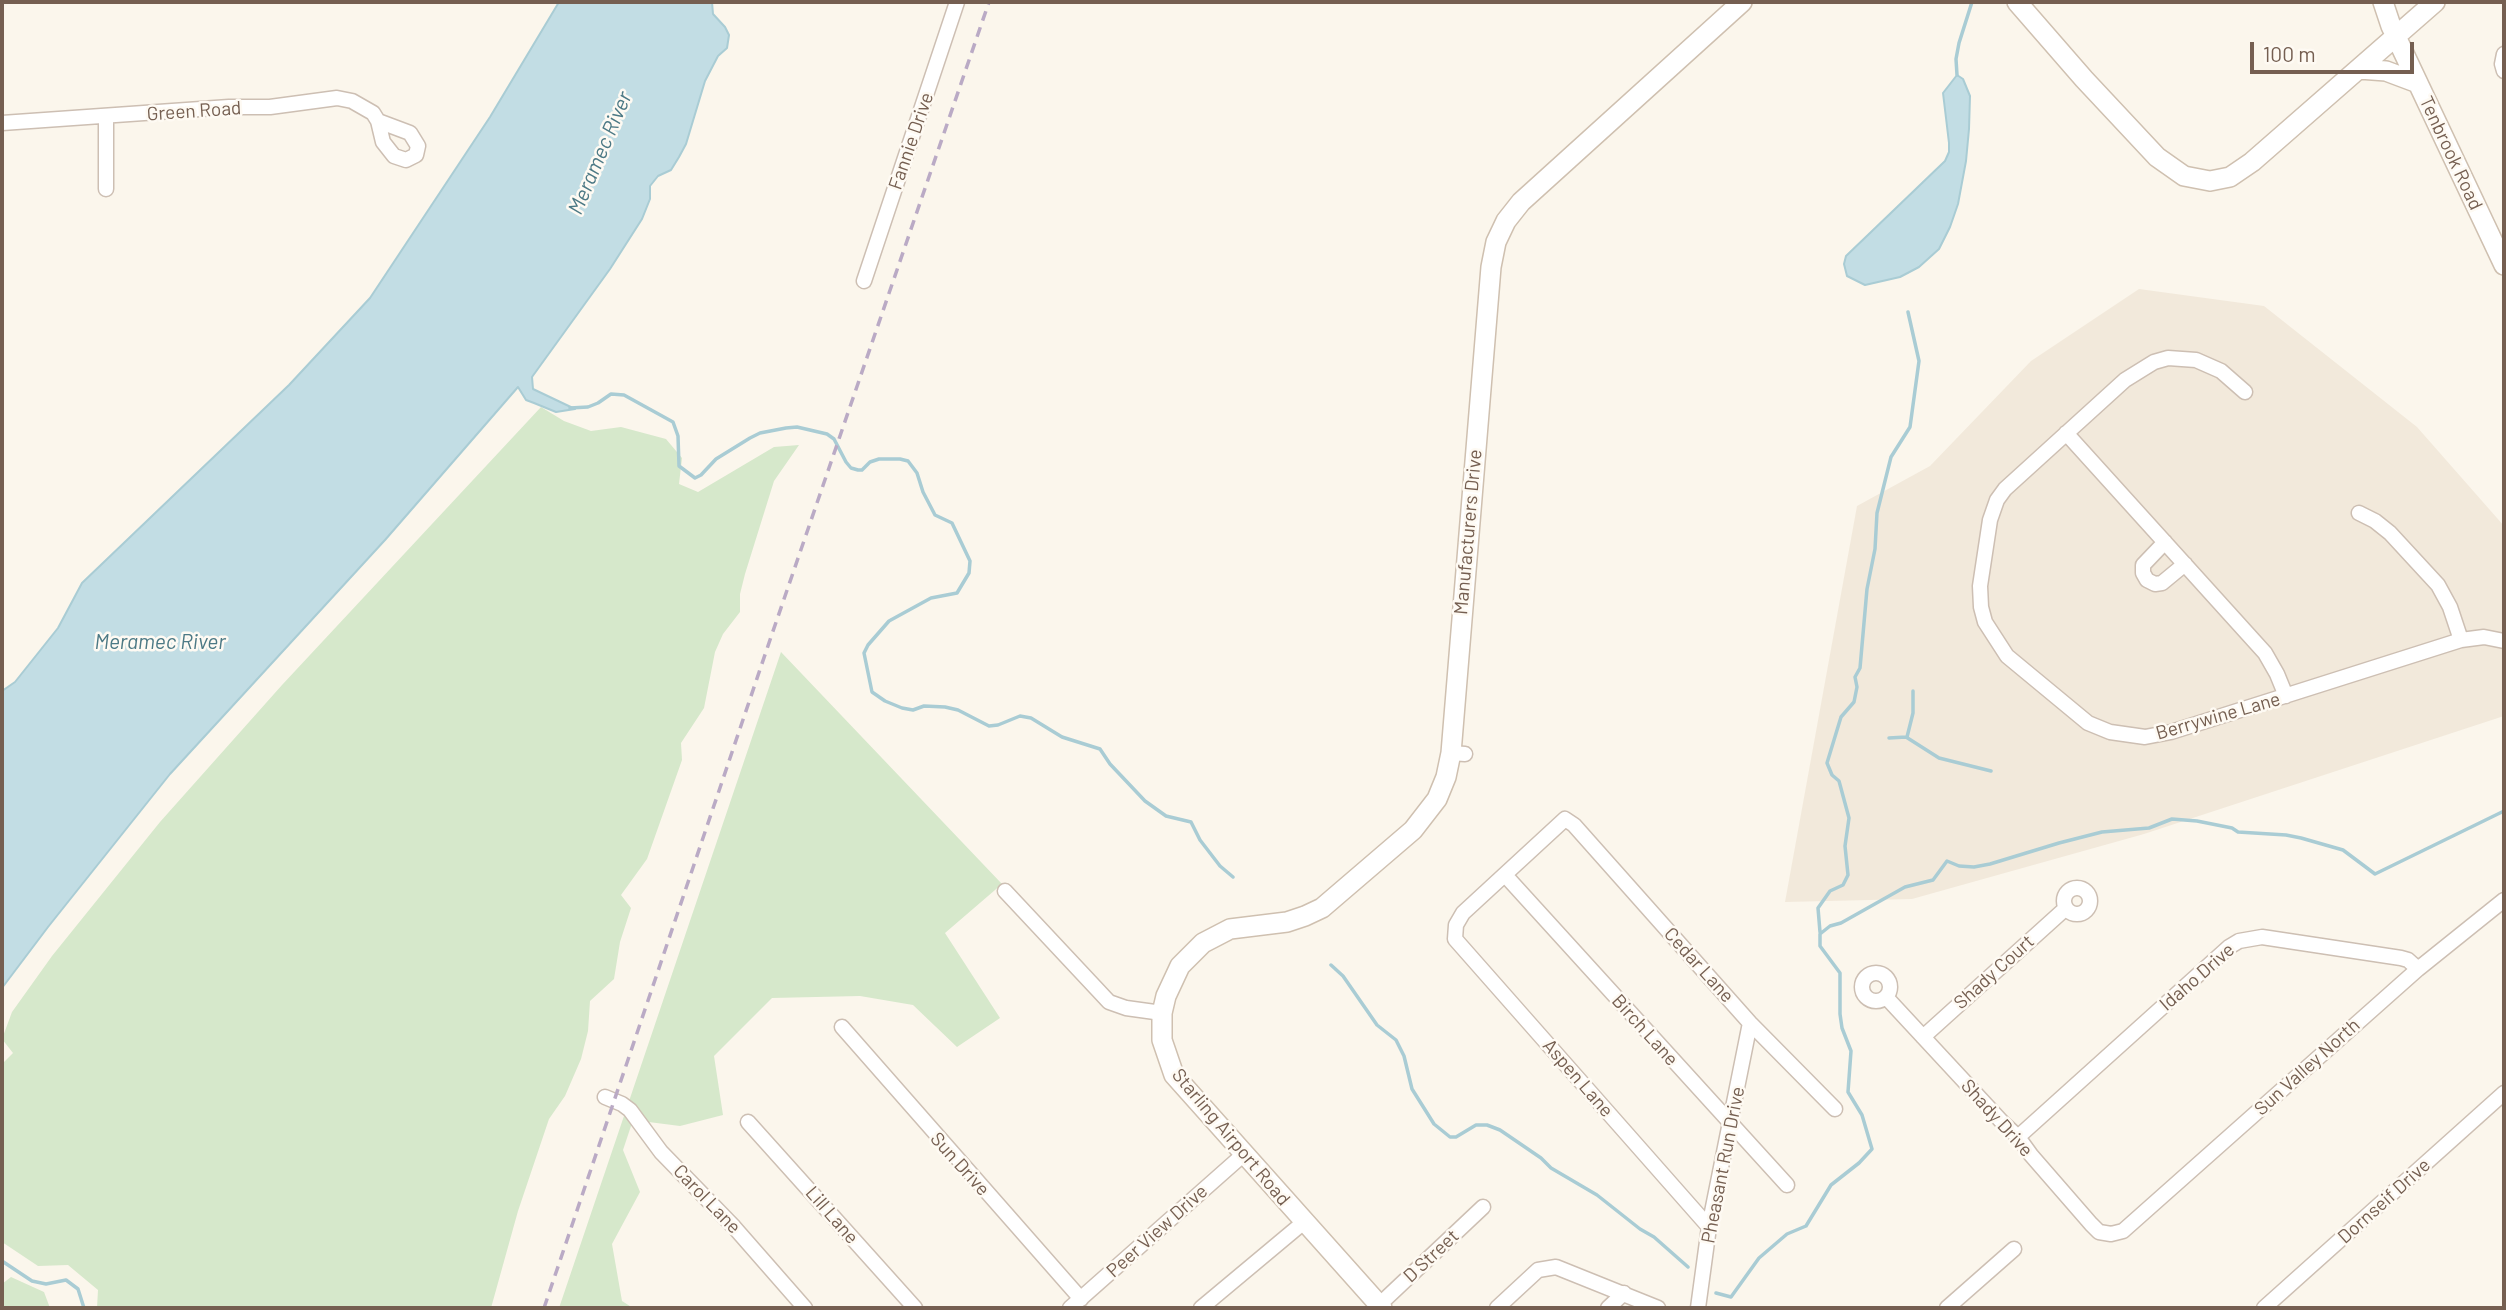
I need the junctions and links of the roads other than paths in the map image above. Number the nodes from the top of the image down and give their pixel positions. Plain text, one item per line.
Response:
1 (957, 2) edge
2 (1742, 2) edge
3 (2017, 2) edge
4 (2383, 2) edge
5 (2428, 8) edge
6 (2396, 37) junction
7 (2504, 54) edge
8 (2359, 69) junction
9 (2504, 71) edge
10 (2418, 83) junction
11 (106, 117) junction
12 (378, 121) dead end
13 (2, 123) edge
14 (106, 189) dead end
15 (2504, 265) edge
16 (864, 281) dead end
17 (2245, 392) dead end
18 (2066, 433) junction
19 (2359, 513) dead end
20 (2165, 542) junction
21 (2185, 564) junction
22 (2460, 640) junction
23 (2504, 641) edge
24 (2286, 696) junction
25 (1505, 874) junction
26 (1005, 891) dead end
27 (2504, 900) edge
28 (2066, 908) dead end
29 (2418, 969) junction
30 (1886, 996) dead end
31 (1162, 1013) junction
32 (1750, 1023) junction
33 (842, 1027) dead end
34 (1923, 1037) junction
35 (2504, 1093) edge
36 (605, 1097) dead end
37 (1835, 1109) dead end
38 (748, 1122) dead end
39 (1730, 1125) junction
40 (2018, 1136) junction
41 (1244, 1154) junction
42 (1787, 1185) dead end
43 (1483, 1207) dead end
44 (1304, 1222) junction
45 (1709, 1227) junction
46 (2111, 1234) joint
47 (2014, 1249) dead end
48 (1624, 1293) junction
49 (1075, 1304) edge
50 (1380, 1307) edge
51 (805, 1308) edge
52 (915, 1308) edge
53 (1201, 1308) edge
54 (1497, 1308) edge
55 (1608, 1308) edge
56 (1658, 1308) edge
57 (1699, 1308) edge
58 (1947, 1308) edge
59 (2264, 1308) edge

1 - 16 street, Fannie Drive
2 - 31 street, Manufacturers Drive
3 - 8 street
4 - 5 street
4 - 6 street, Tenbrook Road
5 - 6 street
6 - 8 street
6 - 10 street, Tenbrook Road
7 - 9 street
8 - 10 street
10 - 15 street, Tenbrook Road
11 - 12 street, Green Road
11 - 13 street, Green Road
11 - 14 street
17 - 18 street, Berrywine Lane
18 - 20 street
18 - 24 street, Berrywine Lane
19 - 22 street
20 - 21 street
20 - 21 street
21 - 24 street
22 - 23 street, Berrywine Lane
22 - 24 street, Berrywine Lane
25 - 32 street, Cedar Lane
25 - 39 street, Birch Lane
25 - 45 street, Aspen Lane
26 - 31 street
27 - 29 street, Sun Valley North
28 - 34 street, Shady Court
29 - 40 street, Idaho Drive
29 - 46 street, Sun Valley North
30 - 34 street, Shady Drive
31 - 41 street, Starling Airport Road
32 - 37 street, Cedar Lane
32 - 39 street, Pheasant Run Drive
33 - 49 street, Sun Drive
34 - 40 street, Shady Drive
35 - 59 street, Dornseif Drive
36 - 51 street, Carol Lane
38 - 52 street, Lill Lane
39 - 42 street, Birch Lane
39 - 45 street, Pheasant Run Drive
40 - 46 street, Shady Drive
41 - 44 street, Starling Airport Road
41 - 49 street, Peer View Drive
43 - 50 street, D Street
44 - 50 street, Starling Airport Road
44 - 53 street
45 - 57 street, Pheasant Run Drive
47 - 58 street
48 - 54 street
48 - 55 street
48 - 56 street

